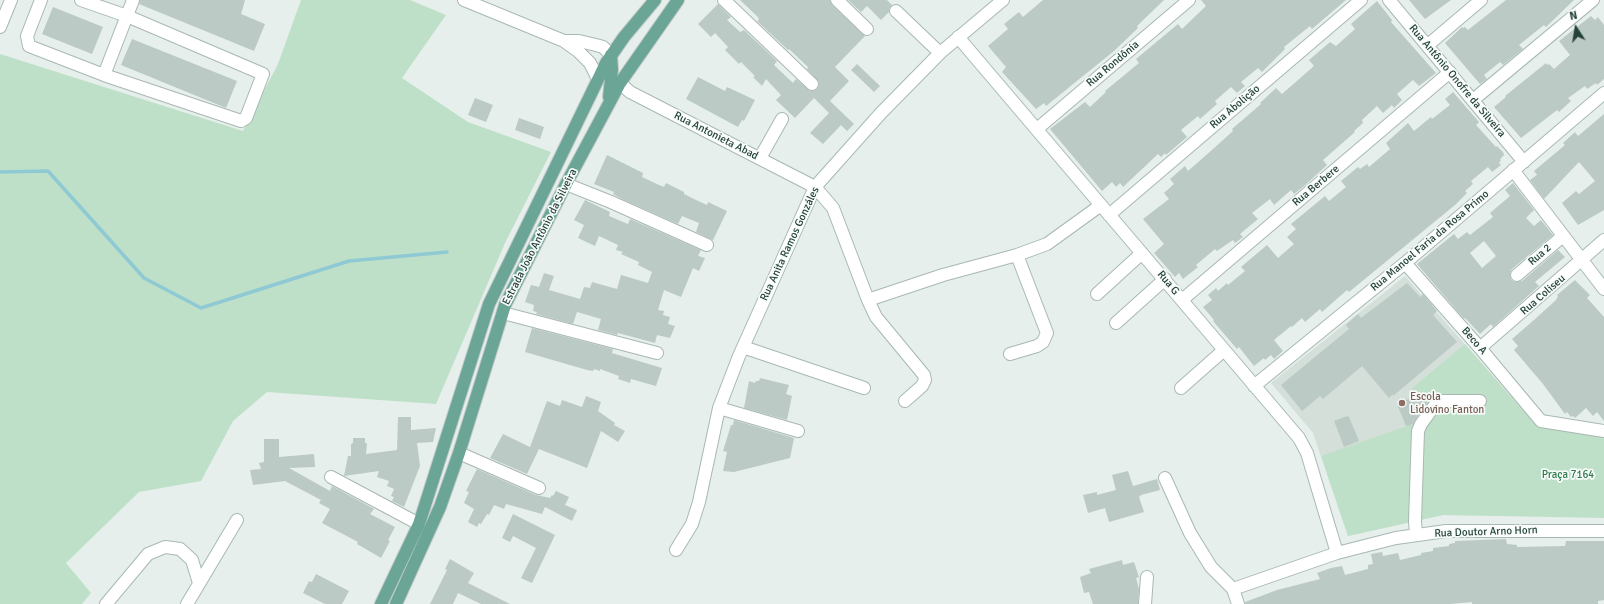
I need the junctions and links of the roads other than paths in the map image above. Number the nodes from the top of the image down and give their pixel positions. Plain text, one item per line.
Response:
1 (11, 0) edge
2 (41, 0) edge
3 (81, 0) edge
4 (133, 0) edge
5 (464, 0) edge
6 (655, 0) edge
7 (678, 0) edge
8 (724, 0) edge
9 (837, 0) edge
10 (1189, 0) edge
11 (1361, 0) edge
12 (1389, 0) edge
13 (1481, 0) edge
14 (1593, 0) edge
15 (997, 2) edge
16 (896, 11) dead end
17 (127, 16) junction
18 (0, 27) edge
19 (867, 29) dead end
20 (958, 37) junction
21 (564, 41) junction
22 (1428, 45) junction
23 (940, 53) junction
24 (611, 55) junction
25 (1450, 72) junction
26 (104, 75) junction
27 (598, 79) junction
28 (620, 83) junction
29 (812, 84) dead end
30 (1604, 93) edge
31 (1473, 100) junction
32 (608, 106) junction
33 (782, 119) dead end
34 (1037, 129) junction
35 (760, 158) junction
36 (1524, 162) junction
37 (1513, 170) junction
38 (566, 184) junction
39 (815, 187) junction
40 (1101, 205) junction
41 (1110, 215) junction
42 (1563, 236) junction
43 (1604, 240) edge
44 (707, 245) dead end
45 (1142, 253) junction
46 (1017, 256) junction
47 (1582, 261) junction
48 (1405, 263) junction
49 (1517, 275) dead end
50 (1165, 280) junction
51 (1604, 289) edge
52 (1097, 294) dead end
53 (868, 300) junction
54 (1182, 300) junction
55 (503, 313) junction
56 (1116, 323) dead end
57 (743, 346) junction
58 (1480, 348) junction
59 (1224, 350) junction
60 (657, 353) dead end
61 (1010, 354) dead end
62 (1254, 386) junction
63 (864, 388) dead end
64 (1181, 388) dead end
65 (905, 401) dead end
66 (1480, 401) dead end
67 (719, 408) junction
68 (798, 430) dead end
69 (1604, 431) edge
70 (459, 452) junction
71 (331, 476) dead end
72 (1165, 478) dead end
73 (539, 488) dead end
74 (237, 520) dead end
75 (419, 524) junction
76 (1604, 531) edge
77 (1416, 535) junction
78 (676, 550) dead end
79 (1337, 553) junction
80 (1148, 577) dead end
81 (199, 583) junction
82 (1233, 589) junction
83 (106, 604) edge
84 (187, 604) edge
85 (381, 604) edge
86 (396, 604) edge
87 (1145, 604) edge
88 (1238, 604) edge

1 - 18 street
2 - 26 street
3 - 17 street
4 - 17 street
5 - 21 street
6 - 24 main road, Estrada João Antônio da Silveira
7 - 28 main road, Estrada João Antônio da Silveira
8 - 29 street
9 - 19 street
10 - 34 street, Rua Rondônia
11 - 41 street, Rua Abolição
12 - 22 street, Rua Antônio Onofre da Silveira
13 - 22 street
14 - 31 street
15 - 20 street, Rua Anita Ramos Gonzáles
16 - 23 street
17 - 26 street
17 - 26 street
20 - 23 street, Rua Anita Ramos Gonzáles
20 - 34 street, Rua G
21 - 24 street
21 - 27 street
22 - 25 street, Rua Antônio Onofre da Silveira
23 - 39 street, Rua Anita Ramos Gonzáles
24 - 27 main road, Estrada João Antônio da Silveira
24 - 32 main road
25 - 31 street, Rua Antônio Onofre da Silveira
25 - 54 street, Rua Berbere
27 - 75 main road, Estrada João Antônio da Silveira
28 - 32 main road, Estrada João Antônio da Silveira
28 - 35 street, Rua Antonieta Abad
30 - 36 street, Rua Manoel Faria da Rosa Primo
31 - 36 street, Rua Antônio Onofre da Silveira
32 - 38 main road, Estrada João Antônio da Silveira
33 - 35 street
34 - 40 street, Rua G
35 - 39 street, Rua Antonieta Abad
36 - 37 street, Rua Manoel Faria da Rosa Primo
37 - 42 street
37 - 48 street, Rua Manoel Faria da Rosa Primo
38 - 44 street
38 - 55 main road, Estrada João Antônio da Silveira
39 - 53 street
39 - 57 street, Rua Anita Ramos Gonzáles
40 - 41 street, Rua G
40 - 46 street
41 - 45 street, Rua G
42 - 47 street
42 - 49 street, Rua 2
43 - 47 street, Rua Coliseu
45 - 50 street, Rua G
45 - 52 street
46 - 53 street
46 - 61 street
47 - 51 street
47 - 58 street, Rua Coliseu
48 - 58 street, Beco A
48 - 62 street, Rua Manoel Faria da Rosa Primo
50 - 54 street, Rua G
50 - 56 street
53 - 65 street
54 - 59 street, Rua G
55 - 60 street
55 - 70 main road, Estrada João Antônio da Silveira
57 - 63 street
57 - 67 street, Rua Anita Ramos Gonzáles
58 - 69 street, Beco A
59 - 62 street, Rua G
59 - 64 street
62 - 79 street, Rua G
66 - 77 street
67 - 68 street
67 - 78 street, Rua Anita Ramos Gonzáles
70 - 73 street
70 - 86 main road, Estrada João Antônio da Silveira
71 - 75 street
72 - 82 street
74 - 81 street
75 - 85 main road, Estrada João Antônio da Silveira
76 - 77 street, Rua Doutor Arno Horn
77 - 79 street, Rua Doutor Arno Horn
79 - 82 street, Rua Doutor Arno Horn
80 - 87 street
81 - 83 street
81 - 84 street
82 - 88 street

